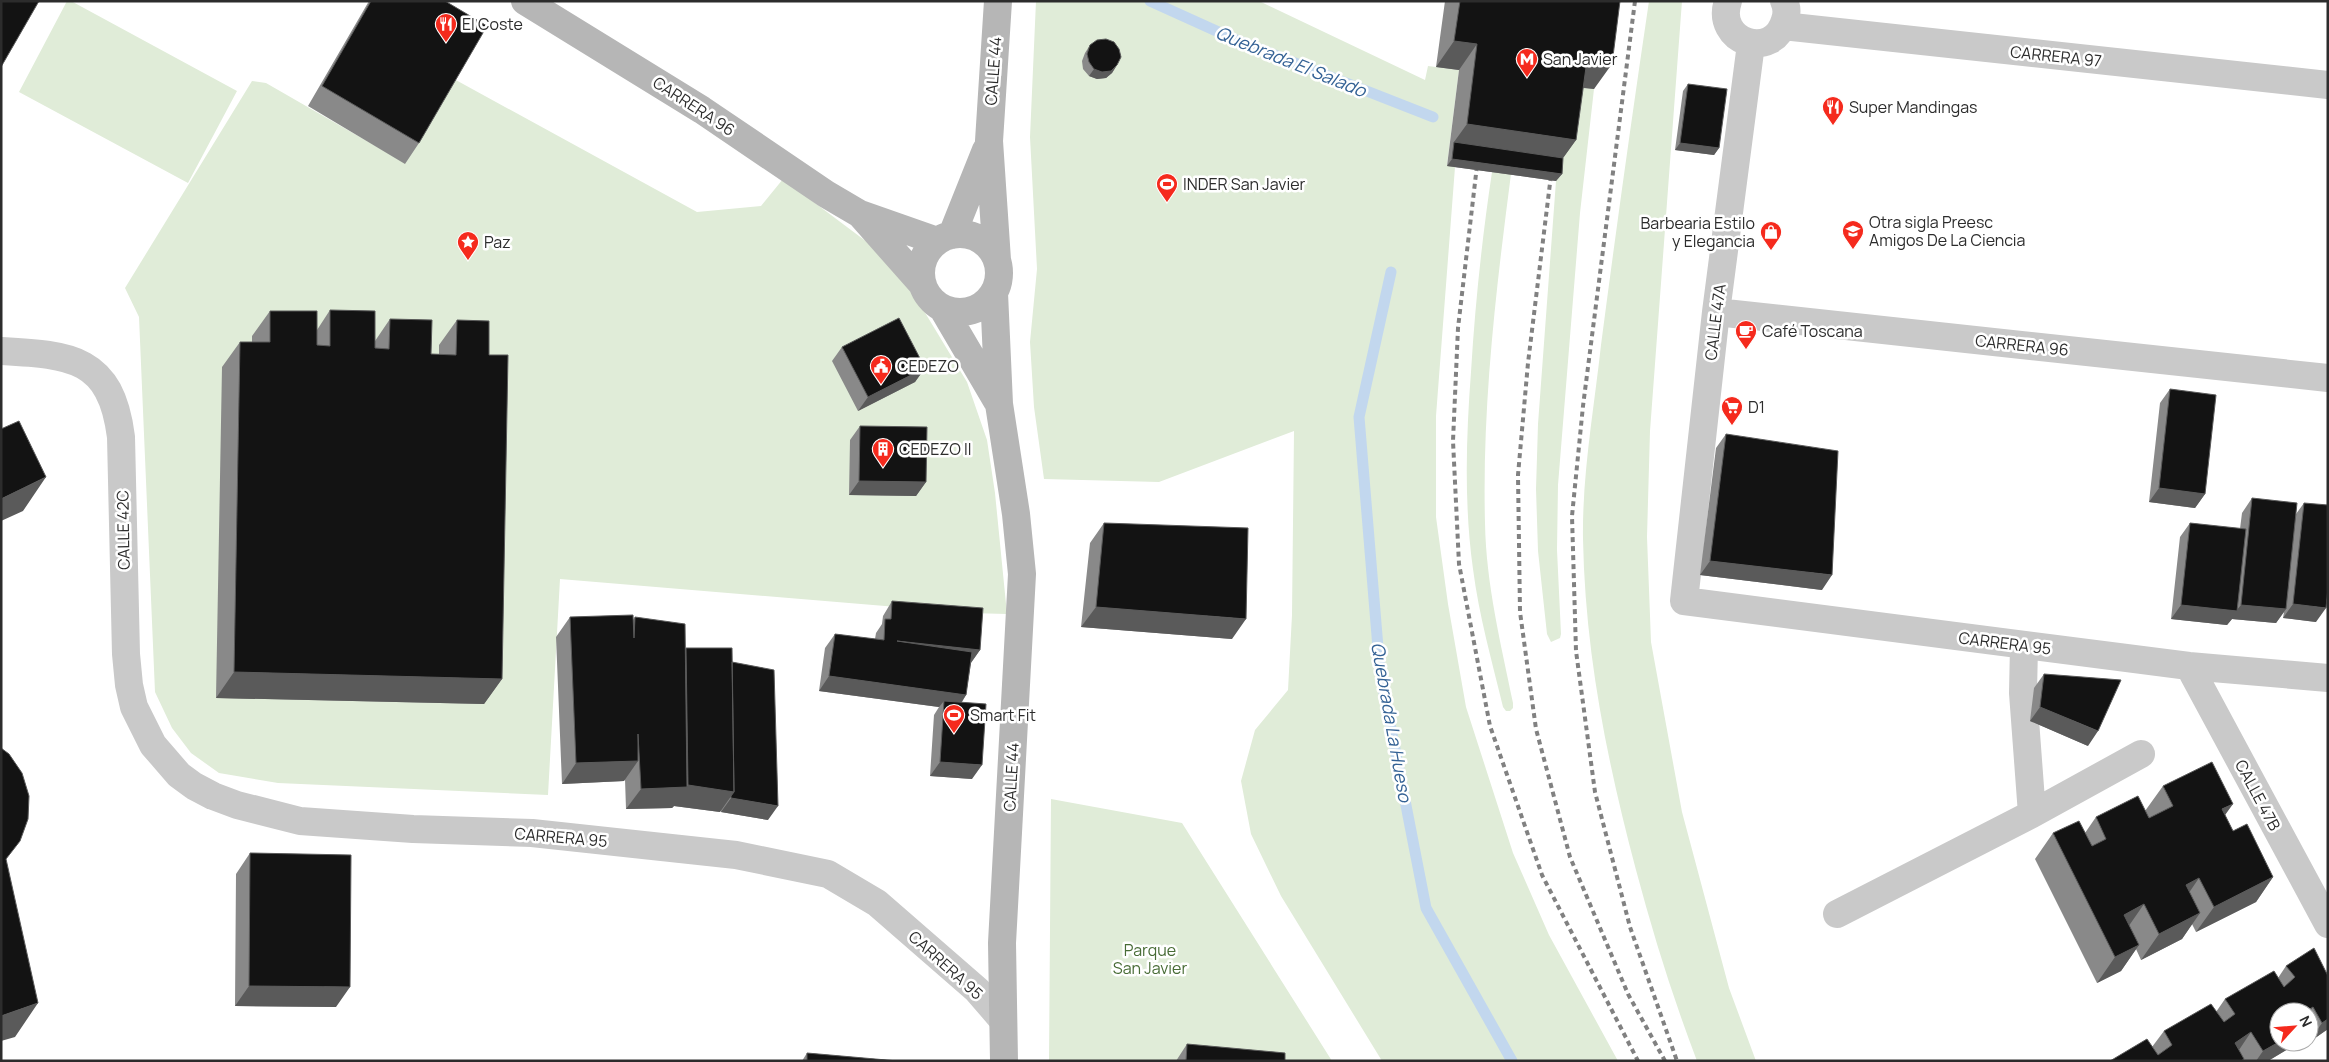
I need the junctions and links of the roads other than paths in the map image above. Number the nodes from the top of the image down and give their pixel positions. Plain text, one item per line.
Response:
1 (524, 1) edge
2 (998, 1) edge
3 (1725, 4) edge
4 (1784, 14) edge
5 (1751, 44) junction
6 (2328, 85) edge
7 (989, 142) junction
8 (860, 214) junction
9 (945, 238) junction
10 (997, 260) junction
11 (923, 285) junction
12 (994, 293) junction
13 (943, 309) junction
14 (1716, 312) junction
15 (1, 350) edge
16 (2328, 378) edge
17 (999, 404) junction
18 (1684, 601) joint
19 (2024, 646) junction
20 (2189, 666) junction
21 (2328, 678) edge
22 (129, 685) joint
23 (2141, 754) dead end
24 (2032, 814) junction
25 (1837, 914) dead end
26 (2328, 924) edge
27 (1002, 1019) junction
28 (1004, 1061) edge

1 - 8 street, CARRERA 96
2 - 7 street, CALLE 44
3 - 5 street
4 - 5 street
4 - 6 street, CARRERA 97
5 - 14 street, CALLE 47A
7 - 9 street, CALLE 44
7 - 10 street, CALLE 44
8 - 9 street, CARRERA 96
8 - 11 street, CARRERA 96
9 - 10 street
9 - 11 street
10 - 12 street
11 - 13 street
12 - 13 street
12 - 17 street, CALLE 44
13 - 17 street, CALLE 44
14 - 16 street, CARRERA 96
14 - 18 street, CALLE 47A
15 - 22 street, CALLE 42C
17 - 27 street, CALLE 44
18 - 19 street, CARRERA 95
19 - 20 street, CARRERA 95
19 - 24 street
20 - 21 street, CARRERA 95
20 - 26 street, CALLE 47B
22 - 27 street, CARRERA 95
23 - 24 street
24 - 25 street
27 - 28 street, CALLE 44

